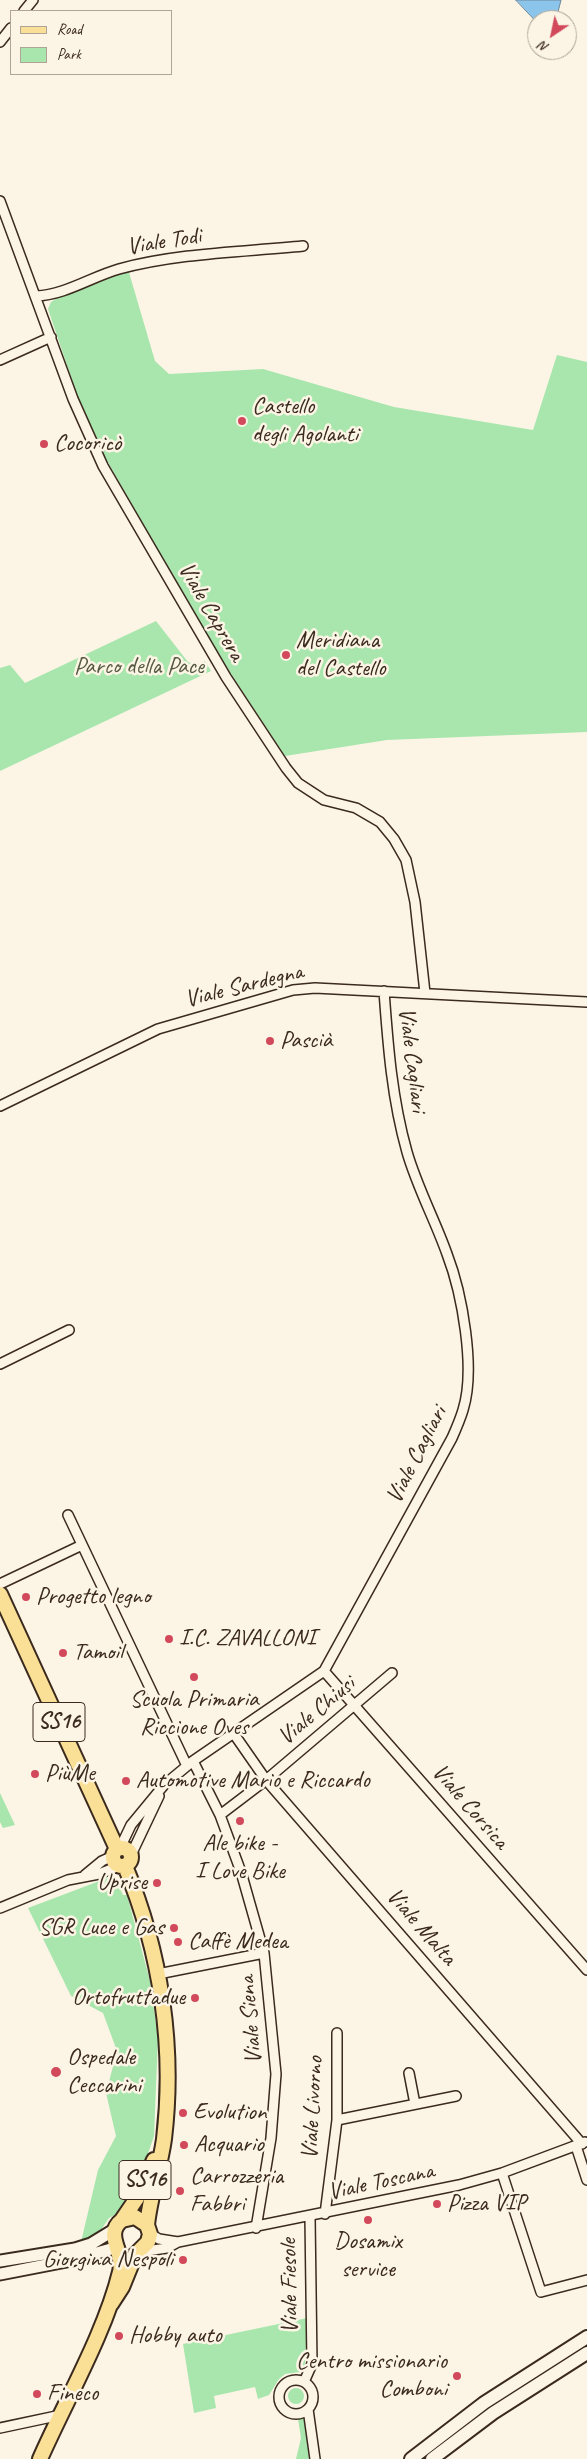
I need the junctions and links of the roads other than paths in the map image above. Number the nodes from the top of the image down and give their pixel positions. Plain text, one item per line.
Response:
1 (33, 0) edge
2 (25, 10) edge
3 (10, 29) edge
4 (0, 42) edge
5 (0, 201) edge
6 (303, 246) dead end
7 (36, 296) junction
8 (51, 337) junction
9 (0, 360) edge
10 (384, 991) junction
11 (425, 993) junction
12 (576, 1001) junction
13 (587, 1002) edge
14 (587, 1007) edge
15 (0, 1106) edge
16 (69, 1330) dead end
17 (0, 1364) edge
18 (68, 1514) dead end
19 (82, 1545) junction
20 (0, 1584) edge
21 (0, 1594) edge
22 (324, 1671) junction
23 (392, 1672) dead end
24 (354, 1706) junction
25 (234, 1734) junction
26 (190, 1763) junction
27 (266, 1780) junction
28 (164, 1785) junction
29 (220, 1815) junction
30 (121, 1857) junction
31 (0, 1908) edge
32 (264, 1953) junction
33 (587, 1970) edge
34 (158, 1974) junction
35 (337, 2033) dead end
36 (409, 2073) dead end
37 (456, 2096) dead end
38 (416, 2104) junction
39 (337, 2120) junction
40 (164, 2139) junction
41 (582, 2143) edge
42 (502, 2173) junction
43 (587, 2180) edge
44 (325, 2214) junction
45 (310, 2217) junction
46 (118, 2225) junction
47 (256, 2228) junction
48 (148, 2229) junction
49 (178, 2242) junction
50 (118, 2247) junction
51 (139, 2252) junction
52 (0, 2261) edge
53 (0, 2274) edge
54 (587, 2280) edge
55 (111, 2304) junction
56 (587, 2337) edge
57 (587, 2353) edge
58 (304, 2382) junction
59 (308, 2409) junction
60 (61, 2415) junction
61 (0, 2428) edge
62 (40, 2459) edge
63 (315, 2459) edge
64 (411, 2459) edge
65 (432, 2459) edge

1 - 2 street
3 - 4 street
5 - 7 street, Viale Caprera
6 - 7 street, Viale Todi
7 - 8 street, Viale Caprera
8 - 9 street
8 - 11 street, Viale Caprera
10 - 11 street, Viale Sardegna
10 - 15 street, Viale Sardegna
10 - 22 street, Viale Cagliari
11 - 12 street, Viale Sardegna
12 - 13 street, Viale Sardegna
12 - 14 street, Viale Sardegna
16 - 17 street
18 - 19 street, Viale Siena
19 - 20 street
19 - 26 street, Viale Siena
21 - 30 main road, SS16
22 - 24 street, Viale Corsica
22 - 25 street, Viale Cagliari
23 - 24 street, Viale Chiusi
24 - 27 street, Viale Chiusi
24 - 33 street, Viale Corsica
25 - 26 street, Viale Cagliari
25 - 27 street, Viale Malta
26 - 28 street, Viale Cagliari
26 - 29 street, Viale Siena
27 - 29 street, Viale Chiusi
27 - 41 street, Viale Malta
28 - 30 street, Viale Cagliari
28 - 30 street, Viale Cagliari
29 - 32 street, Viale Siena
30 - 31 street
30 - 34 main road, SS16
32 - 34 street
32 - 47 street, Viale Siena
34 - 40 main road, SS16
35 - 39 street, Viale Livorno
36 - 38 street
37 - 38 street
38 - 39 street
39 - 44 street, Viale Livorno
40 - 46 main road, SS16
40 - 48 main road, SS16
41 - 42 street, Viale Toscana
41 - 43 street
42 - 44 street, Viale Toscana
42 - 54 street
44 - 45 street, Viale Toscana
45 - 47 street, Viale Toscana
45 - 58 street, Viale Fiesole
46 - 48 main road, SS16
46 - 50 main road, SS16
46 - 52 street
47 - 49 street, Viale Toscana
48 - 49 street, Viale Toscana
48 - 51 main road, SS16
49 - 51 street, Viale Toscana
50 - 51 main road
50 - 53 street
50 - 55 main road, SS16
51 - 55 main road, SS16
55 - 60 main road, SS16
56 - 64 main road
57 - 65 main road
58 - 59 street
58 - 59 street
59 - 63 street
60 - 61 street
60 - 62 main road, SS16

